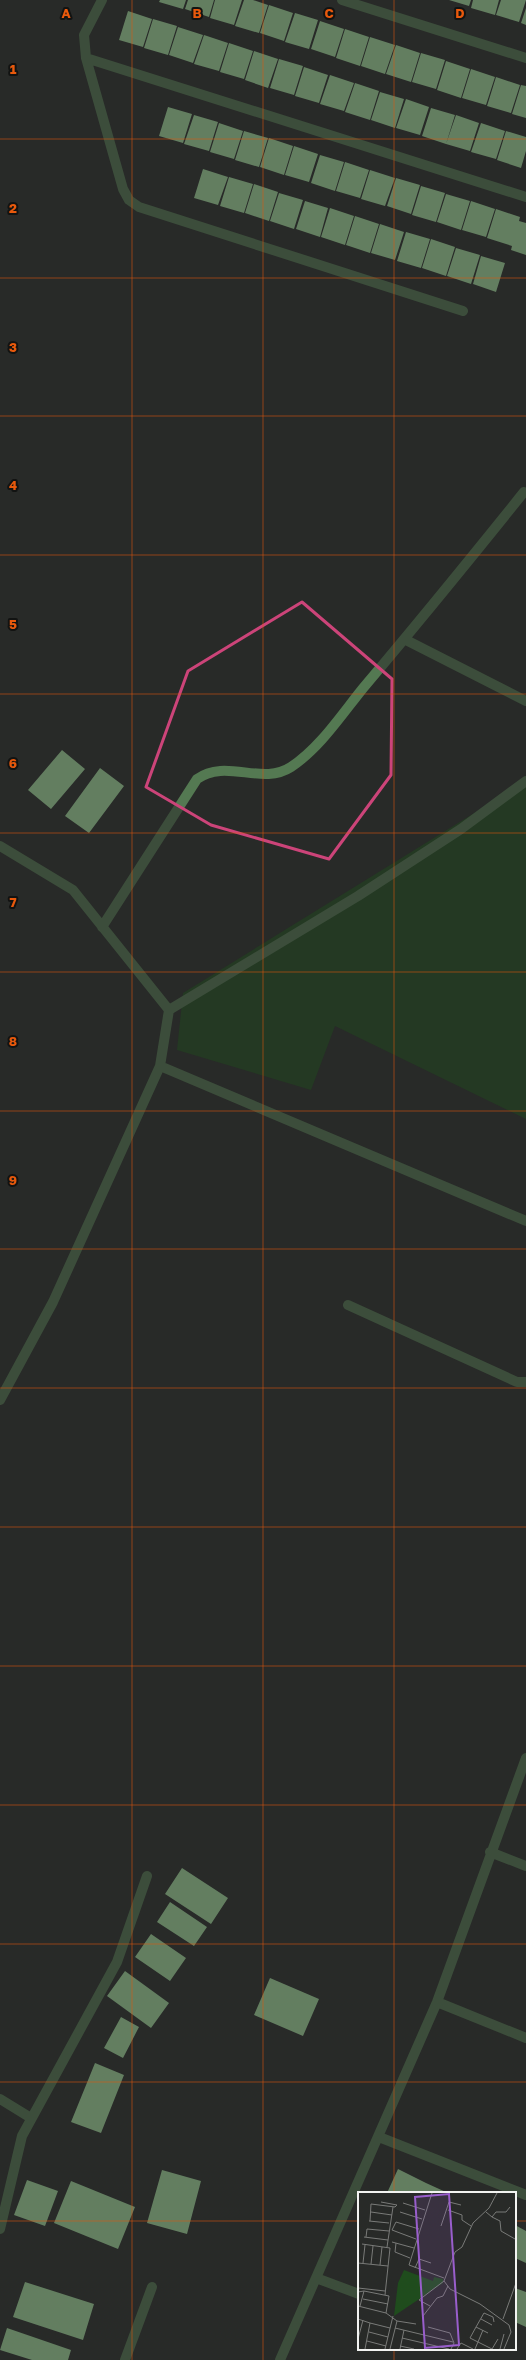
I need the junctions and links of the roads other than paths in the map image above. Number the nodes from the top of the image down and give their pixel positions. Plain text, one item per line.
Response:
1 (102, 0) edge
2 (342, 0) edge
3 (86, 58) junction
4 (526, 58) edge
5 (526, 197) edge
6 (463, 311) dead end
7 (524, 492) dead end
8 (404, 639) junction
9 (526, 701) edge
10 (526, 781) edge
11 (0, 846) edge
12 (102, 927) junction
13 (169, 1010) junction
14 (160, 1066) junction
15 (526, 1221) edge
16 (348, 1305) dead end
17 (526, 1382) edge
18 (0, 1400) edge
19 (526, 1758) edge
20 (490, 1852) junction
21 (526, 1866) edge
22 (147, 1876) dead end
23 (437, 2002) junction
24 (526, 2038) edge
25 (0, 2099) edge
26 (31, 2118) junction
27 (379, 2137) junction
28 (526, 2196) edge
29 (0, 2229) edge
30 (316, 2278) junction
31 (152, 2287) dead end
32 (358, 2294) edge
33 (125, 2360) edge
34 (280, 2360) edge

1 - 3 street
2 - 4 street
3 - 5 street
3 - 6 street
7 - 8 street
8 - 9 street
8 - 12 street
10 - 13 street
11 - 12 street
12 - 13 street
13 - 14 street
14 - 15 street
14 - 18 street
16 - 17 street
19 - 20 street
20 - 21 street
20 - 23 street
22 - 26 street
23 - 24 street
23 - 27 street
25 - 26 street
26 - 29 street
27 - 28 street
27 - 30 street
30 - 32 street
30 - 34 street
31 - 33 street

